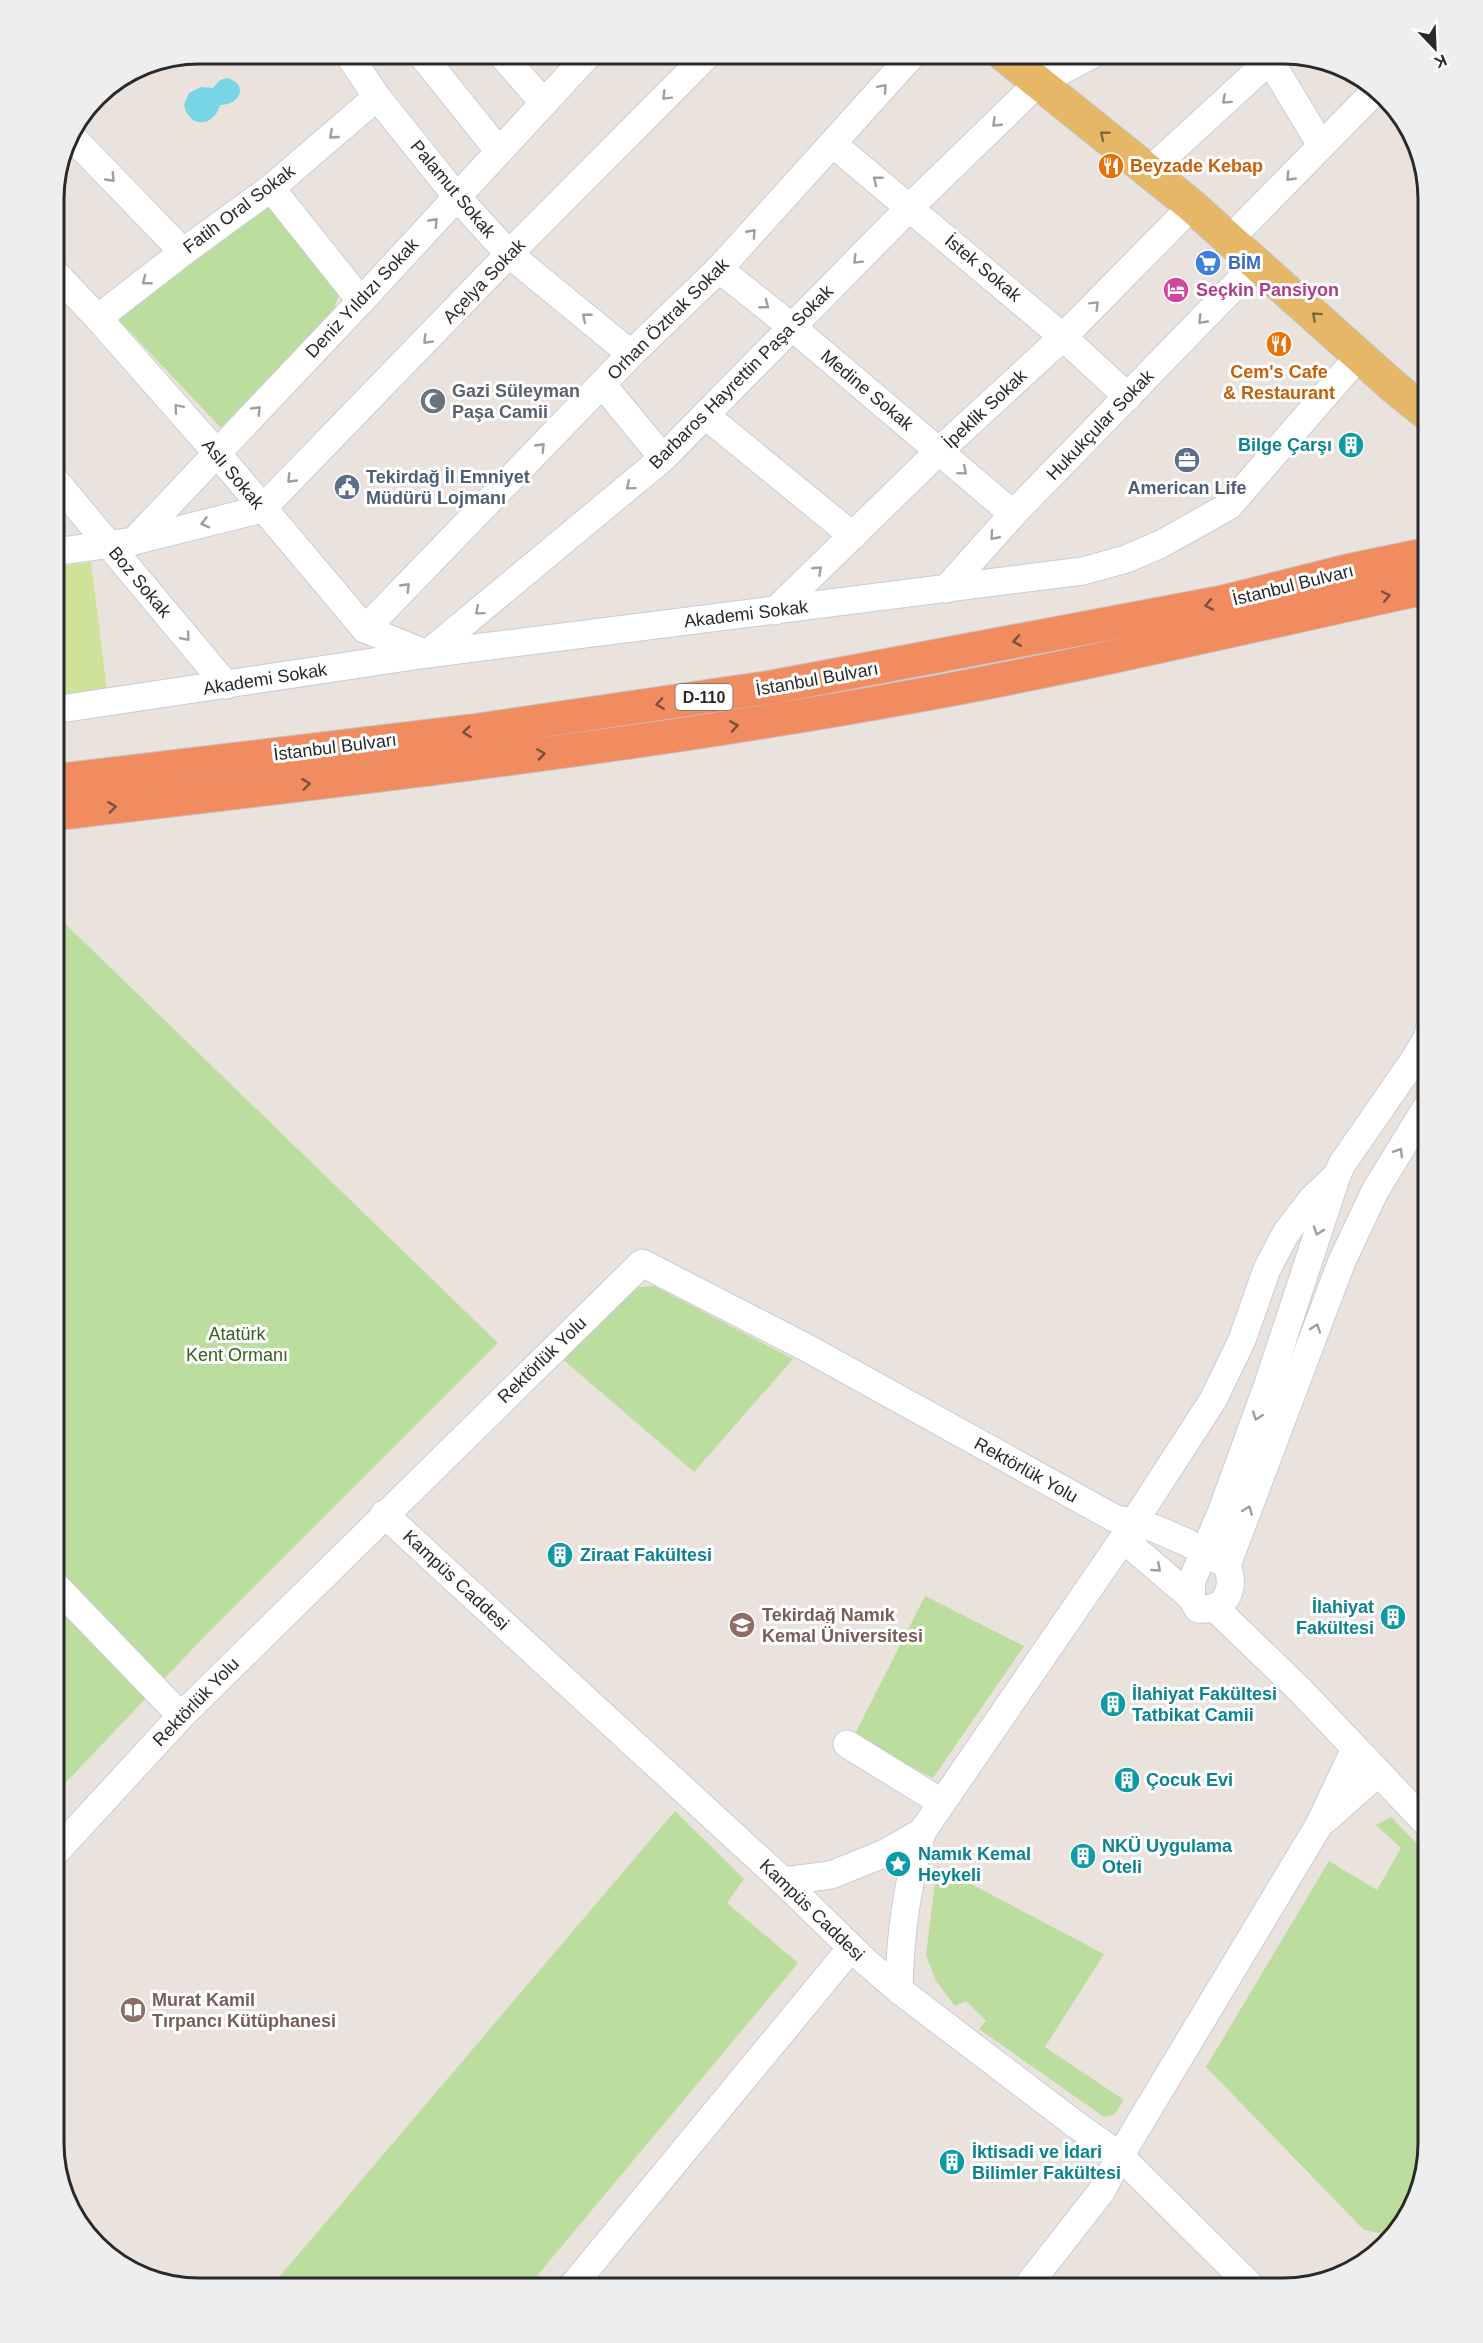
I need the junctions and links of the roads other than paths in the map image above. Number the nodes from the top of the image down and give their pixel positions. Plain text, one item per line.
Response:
1 (355, 65) edge
2 (430, 65) edge
3 (510, 65) edge
4 (577, 65) edge
5 (697, 65) edge
6 (903, 65) edge
7 (1016, 65) edge
8 (1072, 65) edge
9 (1260, 65) edge
10 (1273, 65) edge
11 (1038, 83) junction
12 (1370, 96) edge
13 (377, 97) junction
14 (543, 103) junction
15 (77, 142) edge
16 (833, 144) junction
17 (1321, 145) junction
18 (499, 151) junction
19 (1149, 171) junction
20 (271, 188) junction
21 (457, 197) junction
22 (1192, 206) junction
23 (910, 207) junction
24 (1230, 239) junction
25 (183, 252) junction
26 (509, 254) junction
27 (1257, 262) junction
28 (719, 269) junction
29 (65, 283) edge
30 (361, 301) junction
31 (98, 318) junction
32 (792, 327) junction
33 (1064, 336) junction
34 (631, 354) junction
35 (1359, 356) junction
36 (602, 384) junction
37 (1128, 397) junction
38 (1418, 407) edge
39 (705, 415) junction
40 (939, 451) junction
41 (216, 452) junction
42 (663, 458) junction
43 (65, 489) edge
44 (262, 509) junction
45 (1013, 514) junction
46 (853, 536) junction
47 (121, 543) junction
48 (65, 551) edge
49 (1418, 556) edge
50 (946, 589) junction
51 (1418, 589) edge
52 (775, 611) junction
53 (365, 629) junction
54 (427, 654) junction
55 (226, 686) junction
56 (65, 709) edge
57 (65, 780) edge
58 (65, 812) edge
59 (1418, 1054) edge
60 (1418, 1120) edge
61 (1337, 1175) junction
62 (1375, 1191) junction
63 (384, 1514) junction
64 (1127, 1531) junction
65 (1216, 1559) junction
66 (64, 1595) edge
67 (1203, 1602) junction
68 (181, 1716) junction
69 (848, 1744) dead end
70 (1355, 1749) junction
71 (1378, 1773) junction
72 (941, 1802) junction
73 (1418, 1815) edge
74 (1319, 1824) junction
75 (922, 1832) junction
76 (64, 1843) edge
77 (783, 1881) junction
78 (851, 1948) junction
79 (899, 1990) junction
80 (1120, 2156) junction
81 (579, 2278) edge
82 (1034, 2278) edge
83 (1243, 2278) edge

1 - 13 street, Palamut Sokak
2 - 18 street
3 - 14 street
4 - 14 street, Deniz Yıldızı Sokak
5 -> 26 street, Açelya Sokak
16 -> 6 street, Orhan Öztrak Sokak
7 - 11 main road
8 - 11 street, Barbaros Hayrettin Paşa Sokak
9 -> 19 street
10 - 17 street
19 -> 11 main road
11 -> 23 street, Barbaros Hayrettin Paşa Sokak
12 - 17 street
13 -> 20 street, Fatih Oral Sokak
13 - 21 street, Palamut Sokak
14 - 18 street, Deniz Yıldızı Sokak
15 -> 25 street
23 -> 16 street, İstek Sokak
28 -> 16 street, Orhan Öztrak Sokak
17 -> 24 street
18 - 21 street, Deniz Yıldızı Sokak
19 - 22 main road
20 - 25 street, Fatih Oral Sokak
20 - 30 street
21 - 26 street, Palamut Sokak
30 -> 21 street, Deniz Yıldızı Sokak
22 - 24 main road
33 -> 22 street, İpeklik Sokak
23 -> 32 street, Barbaros Hayrettin Paşa Sokak
23 - 33 street, İstek Sokak
24 - 27 main road
25 -> 31 street, Fatih Oral Sokak
34 -> 26 street, Palamut Sokak
26 -> 44 street, Açelya Sokak
35 -> 27 main road
27 -> 37 street, Hukukçular Sokak
28 -> 32 street, Medine Sokak
28 - 34 street, Orhan Öztrak Sokak
29 - 31 street, Aslı Sokak
41 -> 30 street, Deniz Yıldızı Sokak
41 -> 31 street, Aslı Sokak
32 - 39 street, Barbaros Hayrettin Paşa Sokak
32 - 40 street, Medine Sokak
33 - 37 street, İstek Sokak
33 - 40 street, İpeklik Sokak
34 - 36 street, Orhan Öztrak Sokak
35 - 38 main road
35 - 50 street, Akademi Sokak
36 - 42 street
53 -> 36 street, Orhan Öztrak Sokak
37 - 45 street, Hukukçular Sokak
39 - 42 street, Barbaros Hayrettin Paşa Sokak
39 - 46 street
40 -> 45 street, Medine Sokak
40 - 46 street, İpeklik Sokak
41 - 44 street, Aslı Sokak
41 - 47 street, Deniz Yıldızı Sokak
42 -> 54 street, Barbaros Hayrettin Paşa Sokak
43 - 47 street, Boz Sokak
44 -> 47 street
44 - 53 street, Aslı Sokak
45 -> 50 street, Hukukçular Sokak
52 -> 46 street, İpeklik Sokak
47 - 48 street
47 -> 55 street, Boz Sokak
49 -> 57 highway, İstanbul Bulvarı / D-110
50 - 52 street, Akademi Sokak
58 -> 51 highway, İstanbul Bulvarı / D-110
52 - 54 street, Akademi Sokak
53 - 54 street, Aslı Sokak
54 - 55 street, Akademi Sokak
55 - 56 street, Akademi Sokak
59 - 61 street
62 -> 60 street
61 - 62 street
61 - 64 street
61 -> 65 street
65 -> 62 street
63 - 64 street, Rektörlük Yolu
63 - 68 street, Rektörlük Yolu
63 - 77 street, Kampüs Caddesi
64 - 65 street
64 -> 67 street
64 - 72 street
65 - 67 street
65 - 67 street
66 - 68 street
67 - 70 street
68 - 76 street, Rektörlük Yolu
69 - 72 street
70 - 71 street
70 - 74 street
71 - 73 street
71 - 74 street
72 - 75 street
74 - 80 street
75 - 77 street
75 - 79 street
77 - 78 street, Kampüs Caddesi
78 - 79 street, Kampüs Caddesi
78 - 81 street
79 - 80 street, Kampüs Caddesi
80 - 82 street
80 - 83 street, Kampüs Caddesi

